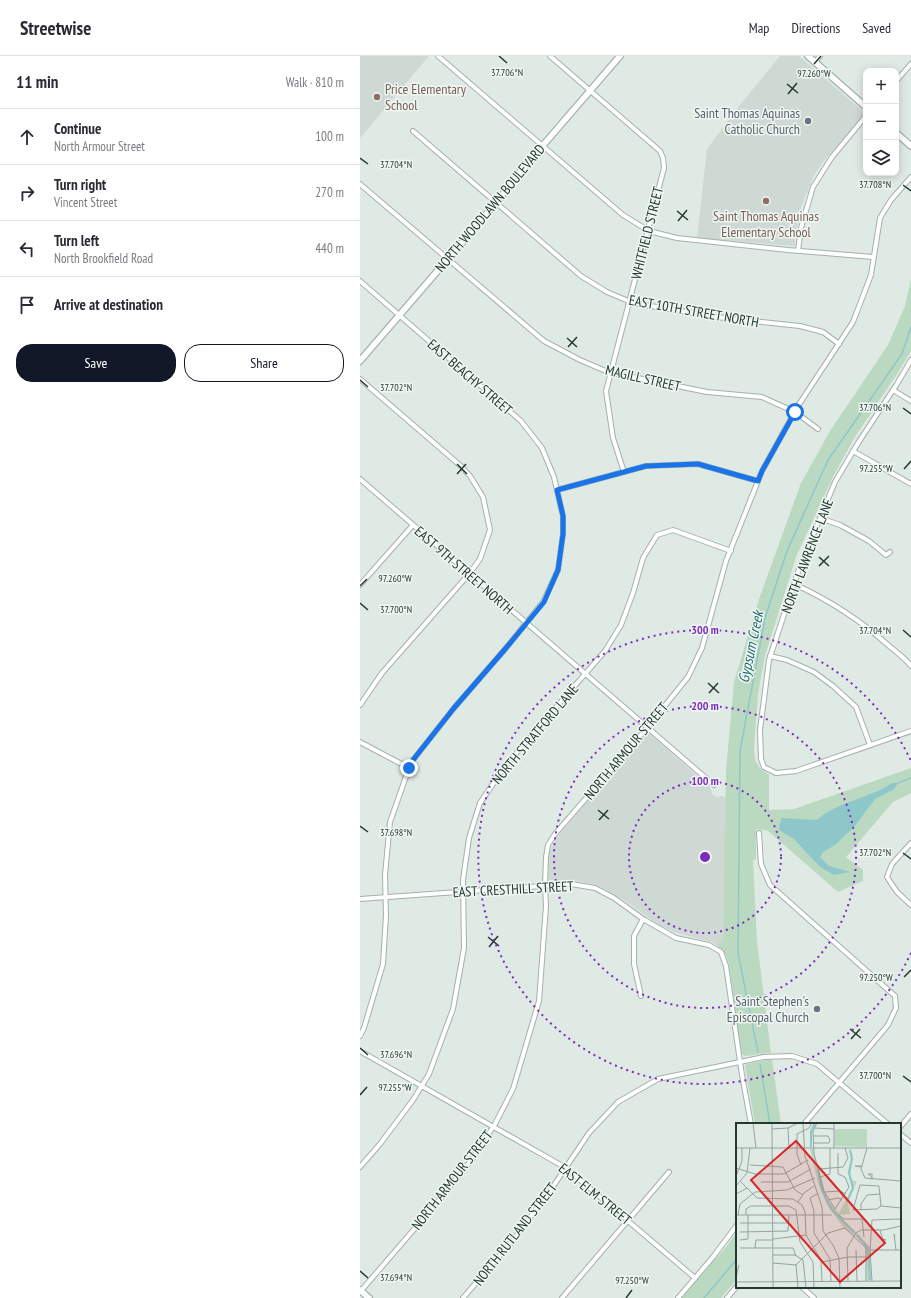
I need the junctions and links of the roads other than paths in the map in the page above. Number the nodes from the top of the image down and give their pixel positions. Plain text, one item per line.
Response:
1 (438, 56) edge
2 (550, 56) edge
3 (620, 56) edge
4 (808, 56) edge
5 (820, 56) edge
6 (815, 62) junction
7 (911, 64) edge
8 (899, 78) edge
9 (590, 90) junction
10 (863, 104) edge
11 (863, 120) edge
12 (413, 130) dead end
13 (899, 136) edge
14 (542, 146) junction
15 (911, 146) edge
16 (911, 177) edge
17 (360, 184) edge
18 (496, 203) junction
19 (648, 230) junction
20 (798, 251) junction
21 (873, 257) junction
22 (447, 259) junction
23 (360, 281) edge
24 (629, 302) junction
25 (400, 315) junction
26 (839, 344) junction
27 (911, 360) edge
28 (360, 361) edge
29 (610, 373) junction
30 (360, 379) edge
31 (893, 390) junction
32 (911, 401) edge
33 (795, 412) junction
34 (818, 429) dead end
35 (853, 451) junction
36 (624, 472) junction
37 (360, 479) edge
38 (758, 481) junction
39 (911, 484) edge
40 (557, 490) junction
41 (820, 518) junction
42 (413, 525) junction
43 (731, 551) junction
44 (890, 552) dead end
45 (469, 574) junction
46 (360, 583) edge
47 (794, 584) junction
48 (527, 623) junction
49 (770, 656) junction
50 (911, 666) edge
51 (586, 675) junction
52 (360, 705) edge
53 (647, 728) junction
54 (911, 731) edge
55 (360, 742) edge
56 (870, 745) junction
57 (409, 768) junction
58 (714, 786) dead end
59 (759, 833) dead end
60 (911, 844) edge
61 (545, 886) junction
62 (463, 891) junction
63 (386, 897) junction
64 (360, 899) edge
65 (911, 905) edge
66 (643, 919) junction
67 (641, 996) dead end
68 (360, 1036) edge
69 (360, 1051) edge
70 (740, 1062) junction
71 (839, 1083) junction
72 (422, 1086) junction
73 (911, 1114) edge
74 (751, 1123) edge
75 (805, 1123) edge
76 (887, 1123) edge
77 (901, 1126) edge
78 (493, 1127) junction
79 (901, 1135) edge
80 (911, 1143) edge
81 (360, 1168) edge
82 (566, 1168) junction
83 (669, 1172) dead end
84 (627, 1220) junction
85 (736, 1226) edge
86 (695, 1278) junction
87 (736, 1287) edge
88 (803, 1288) edge
89 (360, 1292) edge
90 (369, 1298) edge
91 (463, 1298) edge
92 (562, 1298) edge
93 (678, 1298) edge
94 (727, 1298) edge
95 (814, 1298) edge

1 - 14 street
2 - 9 street
3 - 9 main road, NORTH WOODLAWN BOULEVARD
4 - 6 main road
5 - 6 street
6 - 10 main road
7 - 8 street
9 - 14 main road, NORTH WOODLAWN BOULEVARD
9 - 19 street, WHITFIELD STREET
11 - 20 street
12 - 18 street, EAST 10TH STREET NORTH
13 - 15 main road
14 - 18 main road, NORTH WOODLAWN BOULEVARD
14 - 19 street
16 - 21 street, NORTH ARMOUR STREET
17 - 22 street, MAGILL STREET
18 - 22 main road, NORTH WOODLAWN BOULEVARD
18 - 24 street, EAST 10TH STREET NORTH
19 - 20 street
19 - 24 street, WHITFIELD STREET
20 - 21 street
21 - 26 street, NORTH ARMOUR STREET
22 - 25 main road, NORTH WOODLAWN BOULEVARD
22 - 29 street, MAGILL STREET
23 - 25 street, EAST BEACHY STREET
24 - 26 street, EAST 10TH STREET NORTH
24 - 29 street, WHITFIELD STREET
25 - 28 main road, NORTH WOODLAWN BOULEVARD
25 - 40 street, EAST BEACHY STREET
26 - 33 street, NORTH ARMOUR STREET
27 - 31 street, NORTH LAWRENCE LANE
29 - 33 street, MAGILL STREET
29 - 36 street, WHITFIELD STREET
30 - 45 street
31 - 32 street
31 - 35 street, NORTH LAWRENCE LANE
33 - 34 street, MAGILL STREET
33 - 38 street, NORTH ARMOUR STREET
35 - 39 street
35 - 41 street, NORTH LAWRENCE LANE
36 - 38 street
36 - 40 street
37 - 42 street, EAST 9TH STREET NORTH
38 - 43 street, NORTH ARMOUR STREET
40 - 48 street, EAST BEACHY STREET
41 - 44 street
41 - 47 street, NORTH LAWRENCE LANE
42 - 45 street, EAST 9TH STREET NORTH
42 - 46 street
43 - 51 street, NORTH STRATFORD LANE
43 - 53 street, NORTH ARMOUR STREET
45 - 48 street, EAST 9TH STREET NORTH
45 - 52 street
47 - 49 street, NORTH LAWRENCE LANE
47 - 50 street
48 - 51 street, EAST 9TH STREET NORTH
48 - 57 street, EAST BEACHY STREET
49 - 56 street
49 - 56 street, NORTH LAWRENCE LANE
51 - 53 street, EAST 9TH STREET NORTH
51 - 62 street, NORTH STRATFORD LANE
53 - 58 street, EAST 9TH STREET NORTH
53 - 61 street, NORTH ARMOUR STREET
54 - 56 street
55 - 57 street
57 - 63 street, EAST BEACHY STREET
59 - 71 street
60 - 65 street
61 - 62 street, EAST CRESTHILL STREET
61 - 66 street, EAST CRESTHILL STREET
61 - 78 street, NORTH ARMOUR STREET
62 - 63 street, EAST CRESTHILL STREET
62 - 72 street, NORTH STRATFORD LANE
63 - 64 street, EAST CRESTHILL STREET
63 - 68 street, EAST BEACHY STREET
66 - 67 street
66 - 70 street, EAST CRESTHILL STREET
69 - 72 street, EAST ELM STREET
70 - 71 street, NORTH RUTLAND STREET
70 - 74 street
70 - 82 street, NORTH RUTLAND STREET
71 - 75 street
71 - 76 street, NORTH RUTLAND STREET
72 - 78 street, EAST ELM STREET
72 - 81 street, NORTH STRATFORD LANE
73 - 77 street
78 - 82 street, EAST ELM STREET
78 - 89 street, NORTH ARMOUR STREET
79 - 80 street
82 - 84 street, EAST ELM STREET
82 - 91 street, NORTH RUTLAND STREET
83 - 84 street
84 - 86 street, EAST ELM STREET
84 - 92 street
85 - 86 street
86 - 93 street
87 - 94 street
88 - 95 street
89 - 90 main road

